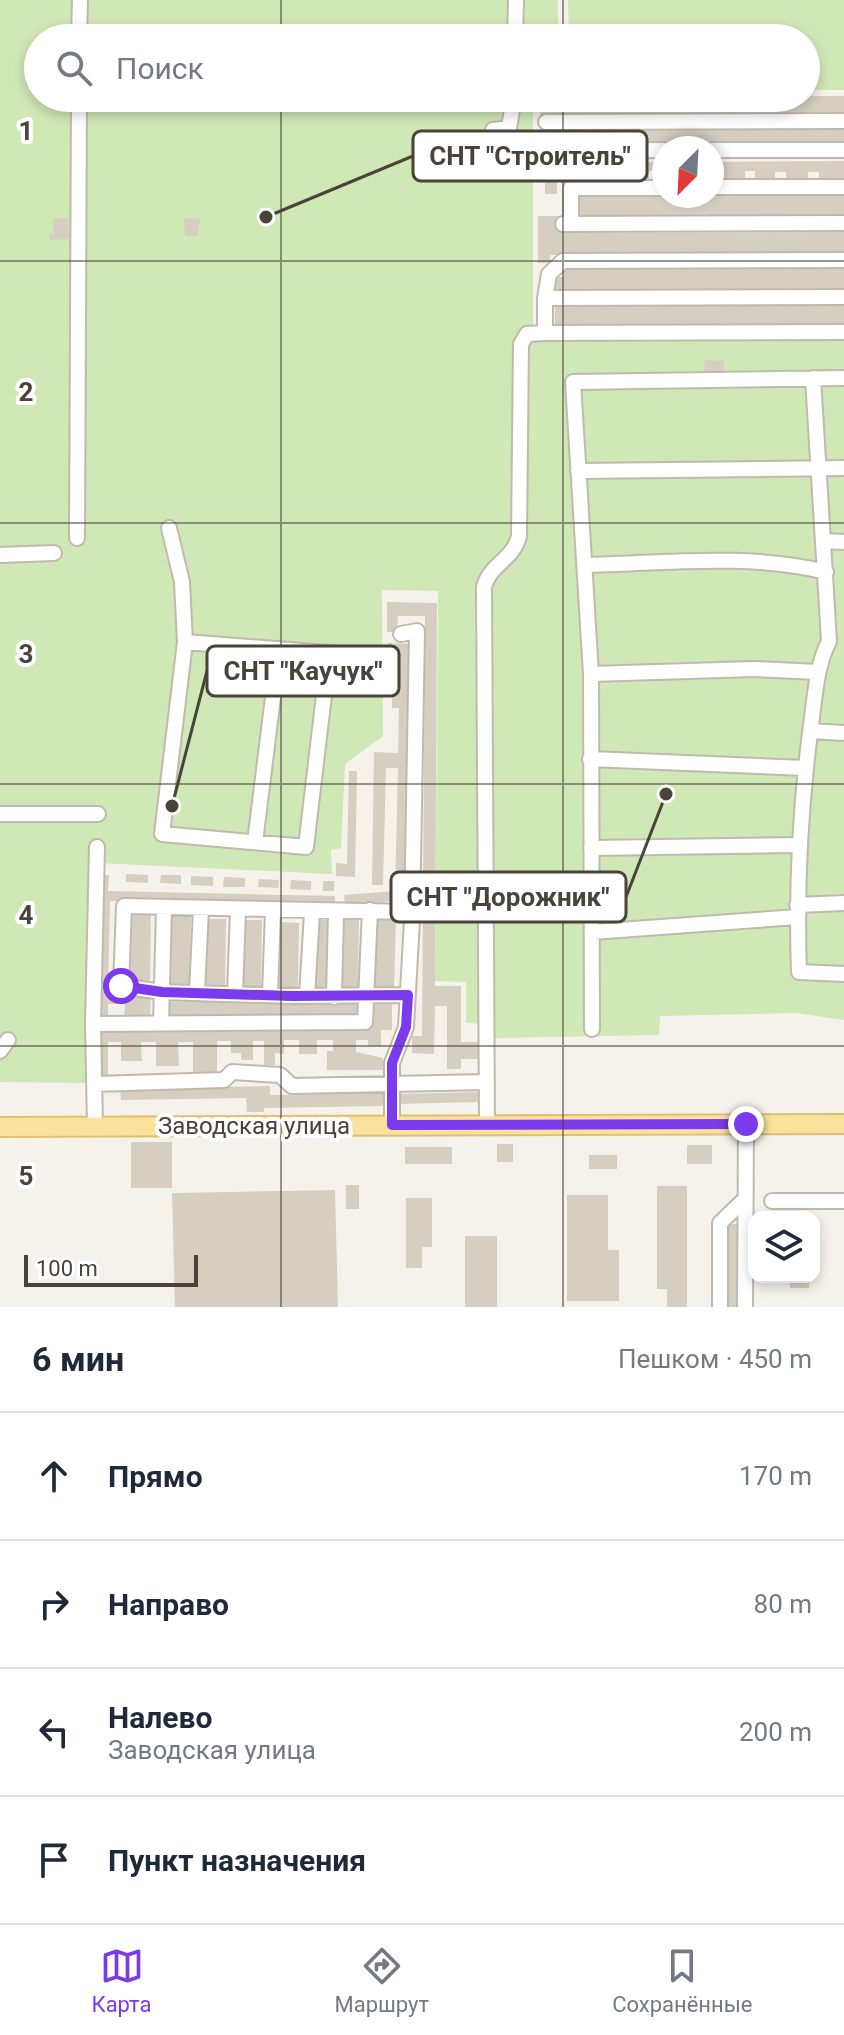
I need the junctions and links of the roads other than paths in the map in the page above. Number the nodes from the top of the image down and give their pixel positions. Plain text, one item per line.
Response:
1 (80, 0) edge
2 (516, 0) edge
3 (79, 24) edge
4 (515, 24) edge
5 (79, 112) edge
6 (512, 112) edge
7 (844, 121) edge
8 (546, 122) dead end
9 (493, 130) dead end
10 (652, 150) edge
11 (724, 150) edge
12 (844, 150) edge
13 (546, 151) dead end
14 (724, 187) edge
15 (844, 187) edge
16 (652, 188) edge
17 (844, 223) edge
18 (844, 260) edge
19 (844, 297) edge
20 (545, 298) junction
21 (844, 332) edge
22 (545, 333) junction
23 (813, 378) junction
24 (844, 378) edge
25 (821, 468) junction
26 (844, 468) edge
27 (578, 471) junction
28 (169, 528) dead end
29 (77, 538) dead end
30 (825, 541) junction
31 (844, 542) edge
32 (54, 553) dead end
33 (0, 555) edge
34 (586, 565) junction
35 (826, 572) junction
36 (401, 634) dead end
37 (837, 641) edge
38 (185, 642) junction
39 (279, 649) junction
40 (329, 653) junction
41 (378, 658) dead end
42 (818, 672) junction
43 (591, 674) junction
44 (810, 731) junction
45 (844, 733) edge
46 (590, 759) junction
47 (805, 768) junction
48 (0, 814) edge
49 (98, 814) dead end
50 (255, 842) junction
51 (798, 845) junction
52 (97, 847) dead end
53 (591, 848) junction
54 (844, 903) edge
55 (164, 908) junction
56 (201, 909) junction
57 (238, 910) junction
58 (370, 910) junction
59 (273, 911) junction
60 (797, 911) junction
61 (412, 912) junction
62 (312, 913) junction
63 (336, 913) junction
64 (592, 932) junction
65 (844, 974) edge
66 (162, 992) junction
67 (197, 993) junction
68 (235, 994) junction
69 (270, 995) junction
70 (408, 995) junction
71 (307, 996) junction
72 (366, 996) junction
73 (334, 997) junction
74 (161, 1023) junction
75 (93, 1024) junction
76 (592, 1029) dead end
77 (487, 1082) junction
78 (392, 1083) junction
79 (95, 1084) junction
80 (746, 1124) junction
81 (844, 1124) edge
82 (392, 1125) junction
83 (487, 1125) junction
84 (95, 1126) junction
85 (0, 1127) edge
86 (745, 1199) junction
87 (772, 1201) dead end
88 (844, 1201) edge
89 (720, 1307) edge
90 (745, 1307) edge

1 - 3 street
2 - 4 street
5 - 29 street
6 - 9 street
7 - 8 street
10 - 13 street
11 - 12 street
14 - 15 street
16 - 17 street
18 - 20 street
19 - 20 street
20 - 22 street
21 - 22 street
22 - 77 street
23 - 24 street
23 - 25 street
23 - 27 street
25 - 26 street
25 - 27 street
25 - 30 street
27 - 34 street
28 - 38 street
30 - 31 street
30 - 35 street
32 - 33 street
34 - 35 street
34 - 43 street
35 - 37 street
36 - 61 street
37 - 42 street
38 - 39 street
38 - 50 street
39 - 40 street
39 - 50 street
40 - 41 street
40 - 50 street
42 - 43 street
42 - 44 street
43 - 46 street
44 - 45 street
44 - 47 street
46 - 47 street
46 - 53 street
47 - 51 street
48 - 49 street
51 - 53 street
51 - 60 street
52 - 75 street
53 - 64 street
54 - 60 street
55 - 56 street
55 - 66 street
55 - 66 street
56 - 57 street
56 - 67 street
57 - 59 street
57 - 68 street
58 - 61 street
58 - 63 street
58 - 72 street
59 - 62 street
59 - 69 street
60 - 64 street
60 - 65 street
61 - 70 street
62 - 63 street
62 - 71 street
63 - 73 street
64 - 76 street
66 - 67 street
66 - 74 street
67 - 68 street
68 - 69 street
69 - 71 street
70 - 72 street
70 - 78 street
71 - 73 street
72 - 73 street
72 - 74 street
74 - 75 street
75 - 79 street
77 - 78 street
77 - 83 street
78 - 79 street
78 - 82 street
79 - 84 street
80 - 81 main road, Заводская улица
80 - 83 main road, Заводская улица
80 - 86 street
82 - 83 main road, Заводская улица
82 - 84 main road, Заводская улица
84 - 85 main road, Заводская улица
86 - 89 street
86 - 90 street
87 - 88 street

